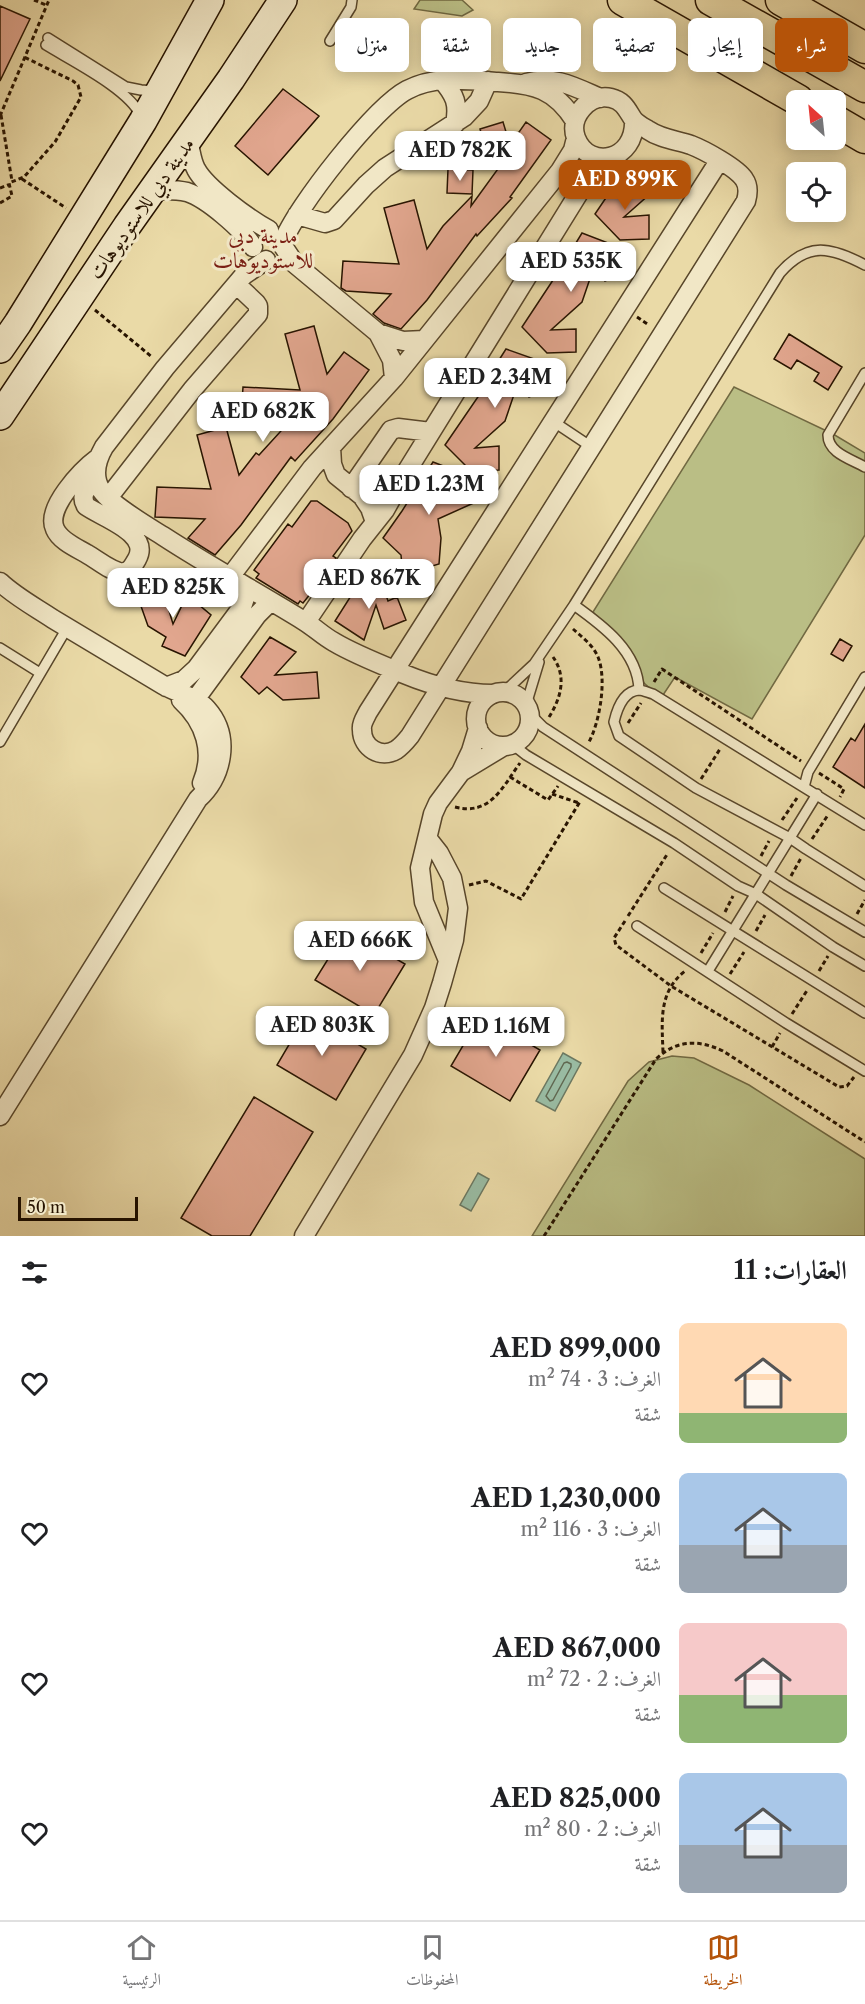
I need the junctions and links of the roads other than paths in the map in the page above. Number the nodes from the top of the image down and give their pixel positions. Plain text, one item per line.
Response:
1 (210, 0) edge
2 (283, 0) edge
3 (352, 0) edge
4 (623, 0) edge
5 (711, 0) edge
6 (781, 0) edge
7 (330, 41) dead end
8 (865, 48) edge
9 (442, 80) junction
10 (488, 81) junction
11 (525, 83) junction
12 (865, 87) edge
13 (161, 91) junction
14 (786, 93) edge
15 (600, 98) junction
16 (634, 120) junction
17 (143, 121) junction
18 (455, 124) junction
19 (846, 127) edge
20 (576, 130) junction
21 (865, 138) edge
22 (667, 140) junction
23 (188, 141) junction
24 (614, 155) junction
25 (719, 161) junction
26 (201, 176) junction
27 (153, 190) junction
28 (190, 193) junction
29 (297, 215) junction
30 (235, 217) junction
31 (269, 246) junction
32 (865, 266) edge
33 (240, 280) junction
34 (378, 333) junction
35 (424, 340) junction
36 (0, 349) edge
37 (865, 373) edge
38 (394, 378) junction
39 (0, 417) edge
40 (554, 422) junction
41 (431, 432) junction
42 (590, 446) junction
43 (331, 447) junction
44 (98, 458) junction
45 (865, 467) edge
46 (336, 475) junction
47 (96, 479) junction
48 (303, 479) junction
49 (357, 492) junction
50 (392, 497) junction
51 (108, 498) junction
52 (375, 522) junction
53 (230, 577) junction
54 (3, 587) edge
55 (248, 589) junction
56 (270, 602) junction
57 (574, 605) junction
58 (306, 622) junction
59 (67, 628) junction
60 (0, 648) edge
61 (542, 654) junction
62 (217, 656) junction
63 (396, 670) junction
64 (40, 673) junction
65 (865, 677) edge
66 (166, 687) junction
67 (441, 687) junction
68 (644, 691) junction
69 (498, 693) junction
70 (192, 703) junction
71 (528, 710) junction
72 (477, 721) junction
73 (0, 742) edge
74 (508, 745) junction
75 (461, 772) junction
76 (804, 787) junction
77 (817, 794) junction
78 (865, 825) edge
79 (790, 838) junction
80 (428, 839) junction
81 (768, 873) junction
82 (865, 886) edge
83 (664, 888) dead end
84 (756, 894) junction
85 (637, 926) dead end
86 (733, 930) junction
87 (865, 932) edge
88 (447, 958) junction
89 (865, 966) edge
90 (708, 971) junction
91 (865, 1013) edge
92 (865, 1071) edge
93 (0, 1116) edge
94 (304, 1236) edge

1 - 13 street, مدينة دبي للاستوديوهات
2 - 23 street, مدينة دبي للاستوديوهات
3 - 7 lane
4 - 14 main road
5 - 12 main road
6 - 8 main road
9 - 10 street
9 - 18 street
9 - 29 street
10 - 11 street
10 - 18 street
11 - 15 street
11 - 20 street
13 - 17 street, مدينة دبي للاستوديوهات
13 - 17 lane
15 - 16 street
15 - 20 street
16 - 22 street
16 - 24 street
17 - 36 street, مدينة دبي للاستوديوهات
18 - 29 street
19 - 21 main road
20 - 24 street
20 - 35 street
22 - 24 street
22 - 25 street
23 - 26 street
23 - 27 street, مدينة دبي للاستوديوهات
24 - 41 street
25 - 40 street
25 - 42 street
26 - 28 street
26 - 30 street
27 - 28 street
27 - 39 street, مدينة دبي للاستوديوهات
28 - 30 street
29 - 31 street
30 - 31 street
31 - 33 street
31 - 34 street
32 - 57 lane
33 - 44 street
33 - 51 street
34 - 35 street
34 - 38 street
35 - 38 street
37 - 45 lane
38 - 43 street
40 - 42 lane
40 - 63 street
41 - 49 street
41 - 50 street
42 - 67 street
43 - 46 street
43 - 48 street
44 - 47 street
44 - 47 street
46 - 48 street
46 - 49 street
47 - 51 street
48 - 53 street
49 - 50 street
49 - 52 street
50 - 52 street
51 - 53 street
52 - 58 street
53 - 55 street
54 - 59 street
55 - 56 street
55 - 62 street
56 - 58 street
56 - 62 street
57 - 61 lane
57 - 68 lane
58 - 63 street
59 - 64 lane
59 - 66 street
60 - 64 lane
61 - 69 lane
61 - 71 lane
62 - 66 street
62 - 70 street
63 - 67 street
63 - 67 street
64 - 73 lane
65 - 76 lane
66 - 70 street
67 - 69 street
67 - 72 street
68 - 76 lane
68 - 79 lane
69 - 71 street
69 - 72 street
70 - 93 street
71 - 74 street
71 - 81 lane
72 - 74 street
72 - 75 street
74 - 75 street
74 - 84 lane
75 - 80 street
76 - 77 lane
77 - 78 lane
77 - 79 lane
79 - 81 lane
79 - 82 lane
80 - 88 street
80 - 88 street
81 - 84 lane
81 - 87 lane
83 - 86 lane
84 - 86 lane
84 - 89 lane
85 - 90 lane
86 - 90 lane
86 - 91 lane
88 - 94 street
90 - 92 lane

